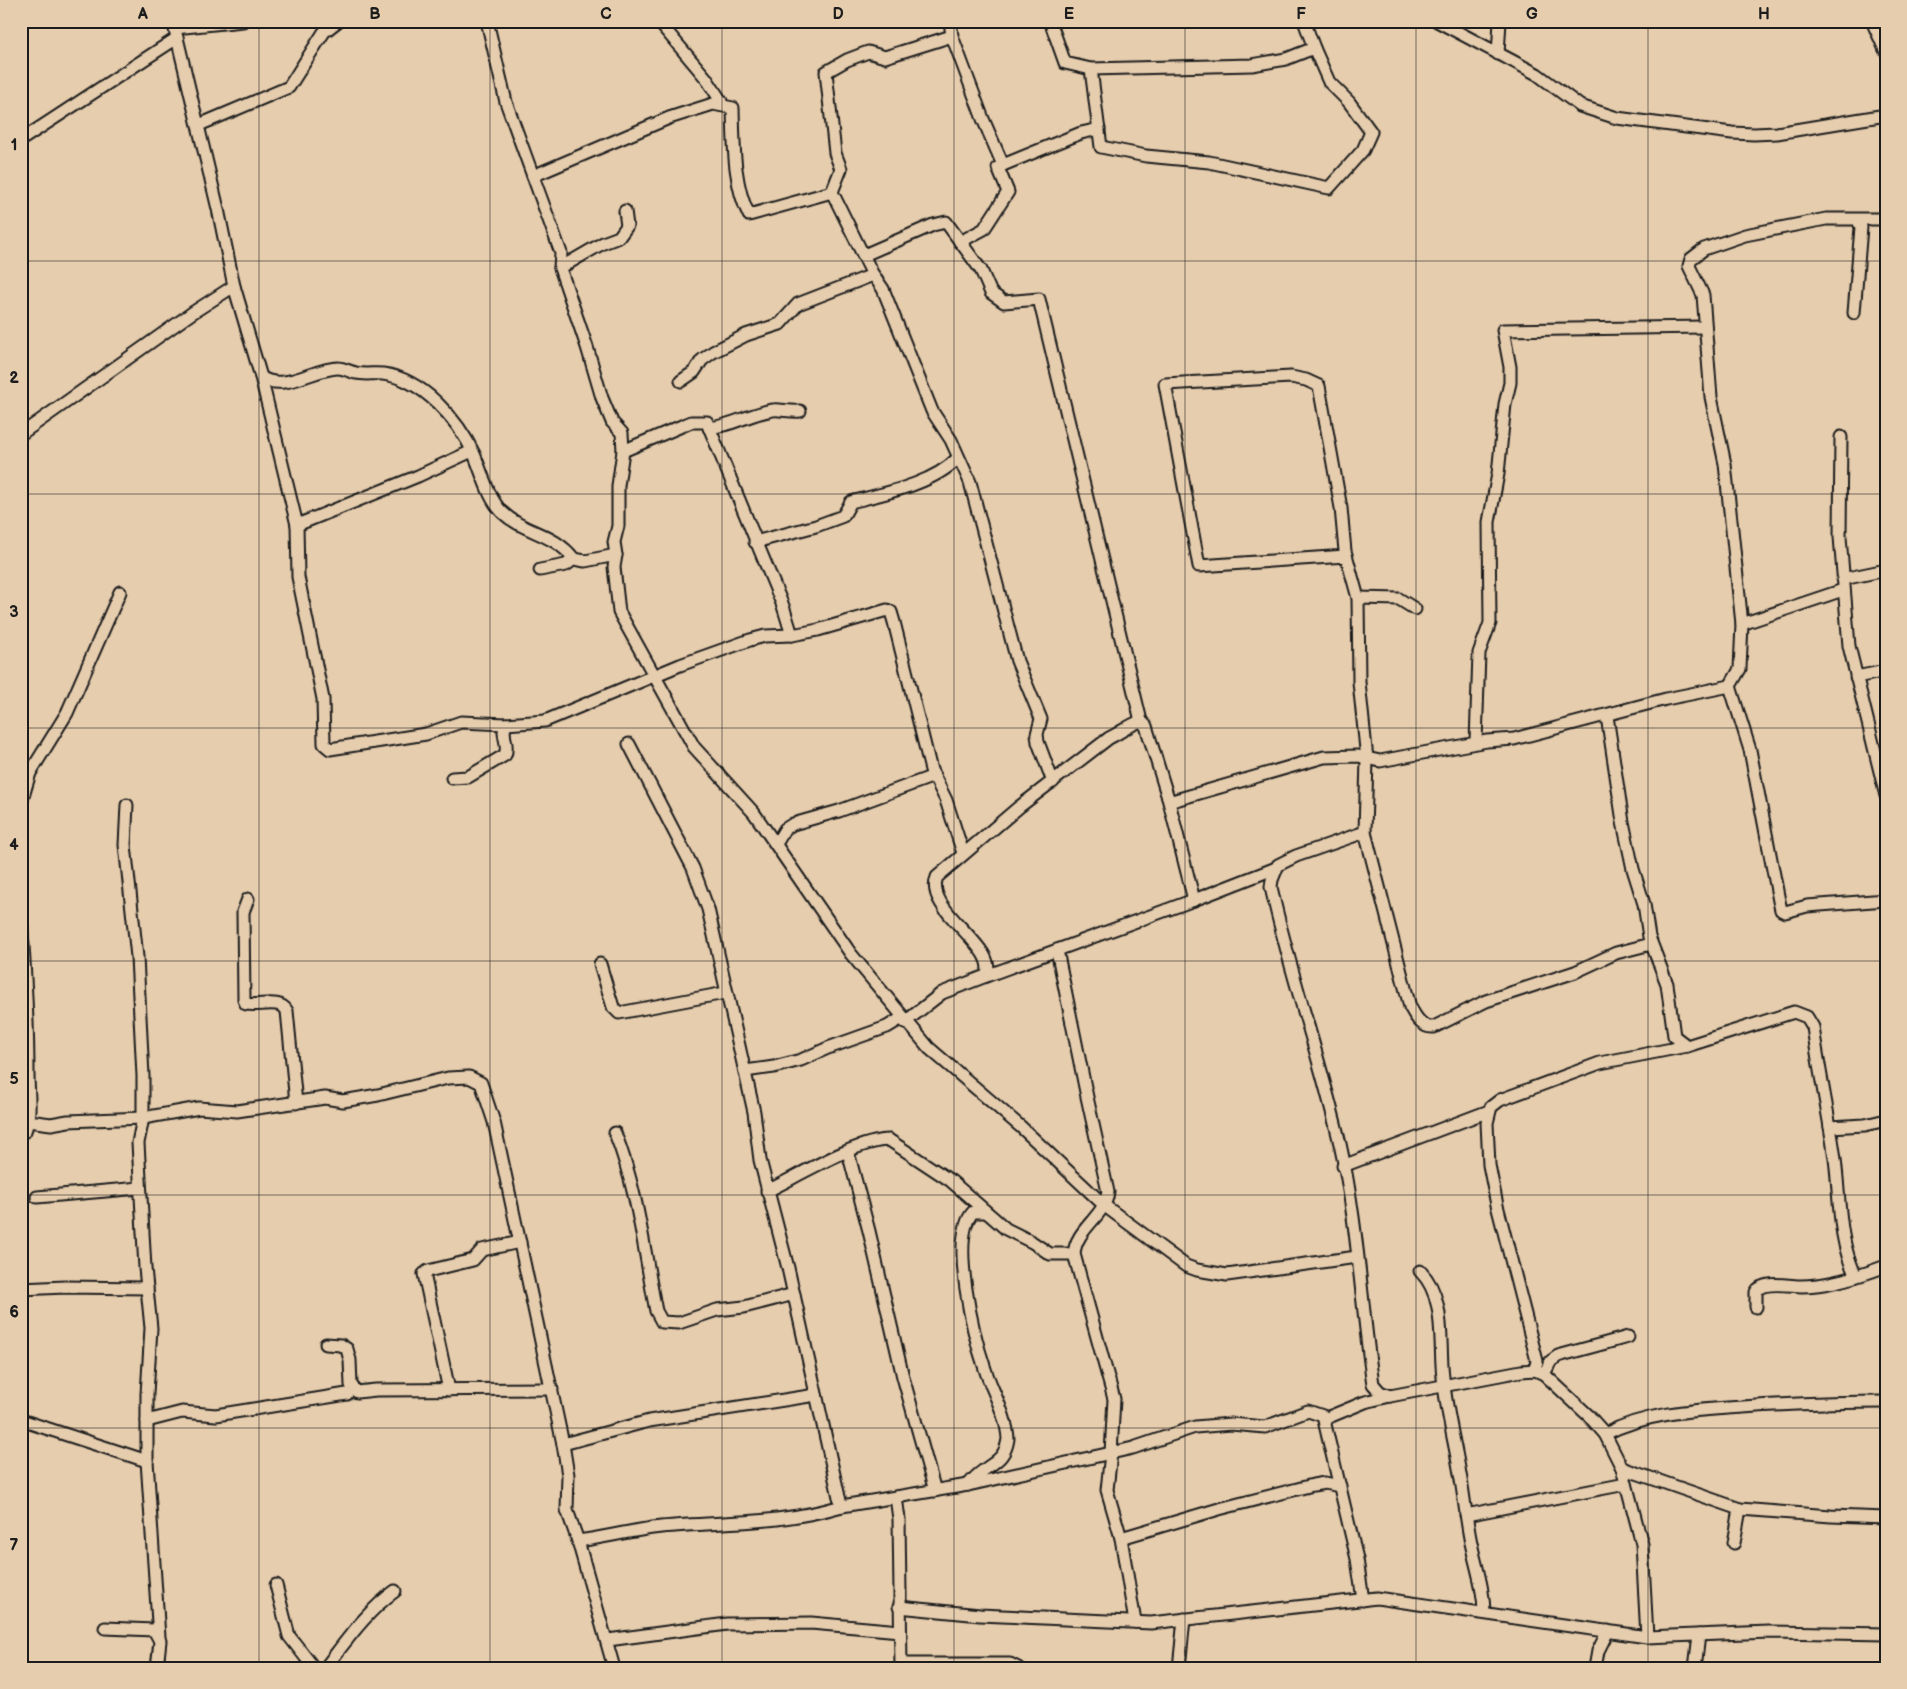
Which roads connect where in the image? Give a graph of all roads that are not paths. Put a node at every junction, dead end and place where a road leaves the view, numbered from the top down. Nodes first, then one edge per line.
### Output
1 (242, 21) edge
2 (338, 21) edge
3 (487, 21) edge
4 (661, 21) edge
5 (950, 21) edge
6 (1050, 21) edge
7 (1304, 21) edge
8 (1437, 21) edge
9 (1500, 21) edge
10 (1872, 21) edge
11 (175, 29) edge
12 (952, 36) junction
13 (1314, 48) junction
14 (1886, 52) edge
15 (1498, 54) junction
16 (1091, 68) junction
17 (720, 105) junction
18 (1886, 115) edge
19 (199, 125) junction
20 (1099, 129) junction
21 (21, 140) edge
22 (1003, 165) junction
23 (533, 176) junction
24 (832, 192) junction
25 (625, 211) dead end
26 (1886, 219) edge
27 (1862, 223) junction
28 (960, 242) junction
29 (864, 255) junction
30 (560, 268) junction
31 (873, 275) junction
32 (234, 286) junction
33 (1854, 313) dead end
34 (1706, 327) junction
35 (261, 377) junction
36 (681, 381) dead end
37 (800, 411) dead end
38 (709, 428) junction
39 (21, 434) edge
40 (1840, 437) dead end
41 (623, 450) junction
42 (472, 451) junction
43 (958, 458) junction
44 (297, 525) junction
45 (755, 542) junction
46 (616, 555) junction
47 (1346, 556) junction
48 (574, 559) junction
49 (540, 570) dead end
50 (1886, 570) edge
51 (1843, 584) junction
52 (120, 592) dead end
53 (1358, 598) junction
54 (1415, 609) dead end
55 (1742, 624) junction
56 (792, 635) junction
57 (1886, 671) edge
58 (656, 677) junction
59 (1856, 677) junction
60 (1730, 686) junction
61 (1607, 716) junction
62 (1141, 721) junction
63 (506, 724) junction
64 (1476, 742) junction
65 (629, 744) dead end
66 (1368, 759) junction
67 (934, 776) junction
68 (452, 778) dead end
69 (1053, 782) junction
70 (1886, 796) edge
71 (1168, 798) junction
72 (21, 803) edge
73 (127, 805) dead end
74 (1365, 832) junction
75 (776, 844) junction
76 (963, 854) junction
77 (1276, 868) junction
78 (248, 899) dead end
79 (1194, 900) junction
80 (1886, 900) edge
81 (21, 917) edge
82 (1651, 944) junction
83 (1057, 950) junction
84 (600, 964) dead end
85 (986, 976) junction
86 (725, 993) junction
87 (904, 1020) junction
88 (1674, 1036) junction
89 (1688, 1046) junction
90 (1655, 1052) junction
91 (745, 1071) junction
92 (296, 1103) junction
93 (1489, 1111) junction
94 (143, 1118) junction
95 (25, 1120) edge
96 (1886, 1120) edge
97 (1830, 1127) junction
98 (21, 1131) edge
99 (615, 1133) dead end
100 (848, 1152) junction
101 (1343, 1166) junction
102 (140, 1188) junction
103 (768, 1191) junction
104 (1094, 1195) junction
105 (37, 1197) dead end
106 (1105, 1206) junction
107 (985, 1212) junction
108 (1095, 1218) junction
109 (520, 1242) junction
110 (1074, 1254) junction
111 (1357, 1257) junction
112 (1886, 1266) edge
113 (1420, 1271) dead end
114 (1856, 1276) junction
115 (147, 1288) junction
116 (21, 1289) edge
117 (794, 1294) junction
118 (1756, 1307) dead end
119 (1628, 1337) dead end
120 (326, 1344) dead end
121 (1539, 1372) junction
122 (1373, 1384) junction
123 (1443, 1388) junction
124 (552, 1389) junction
125 (449, 1390) junction
126 (348, 1394) dead end
127 (816, 1395) junction
128 (1390, 1396) junction
129 (1365, 1402) junction
130 (1886, 1402) edge
131 (1324, 1419) junction
132 (21, 1420) edge
133 (147, 1421) junction
134 (1605, 1434) junction
135 (563, 1444) junction
136 (1111, 1452) junction
137 (147, 1461) junction
138 (1622, 1468) junction
139 (1626, 1484) junction
140 (968, 1486) junction
141 (1340, 1486) junction
142 (935, 1491) junction
143 (896, 1497) junction
144 (842, 1506) junction
145 (1740, 1509) junction
146 (1466, 1514) junction
147 (1886, 1518) edge
148 (1121, 1538) junction
149 (578, 1541) junction
150 (1734, 1543) dead end
151 (276, 1585) dead end
152 (395, 1591) dead end
153 (1363, 1600) junction
154 (899, 1607) junction
155 (1484, 1613) junction
156 (1184, 1619) junction
157 (1135, 1622) junction
158 (105, 1628) dead end
159 (900, 1631) junction
160 (1608, 1631) junction
161 (1699, 1634) junction
162 (1886, 1634) edge
163 (159, 1637) junction
164 (1647, 1637) junction
165 (608, 1640) junction
166 (901, 1666) edge
167 (157, 1668) edge
168 (314, 1668) edge
169 (325, 1668) edge
170 (614, 1668) edge
171 (1018, 1668) edge
172 (1179, 1668) edge
173 (1595, 1668) edge
174 (1695, 1668) edge

1 - 11 street
2 - 19 street
3 - 23 street
4 - 17 street
5 - 12 street
6 - 16 street
7 - 13 street
8 - 15 street
9 - 15 street
10 - 14 street
11 - 19 street
11 - 21 street
12 - 22 street
12 - 24 street
13 - 16 street
13 - 20 street
15 - 18 street
16 - 20 street
17 - 23 street
17 - 24 street
19 - 32 street
20 - 22 street
22 - 28 street
23 - 30 street
24 - 29 street
25 - 30 street
26 - 27 street
27 - 33 street
27 - 34 street
28 - 29 street
28 - 62 street
29 - 31 street
30 - 41 street
31 - 36 street
31 - 43 street
32 - 35 street
32 - 39 street
34 - 55 street
34 - 64 street
35 - 42 street
35 - 44 street
37 - 38 street
38 - 41 street
38 - 45 street
40 - 51 street
41 - 46 street
42 - 44 street
42 - 48 street
43 - 45 street
43 - 69 street
44 - 63 street
45 - 56 street
46 - 48 street
46 - 58 street
47 - 47 street
47 - 53 street
48 - 49 street
50 - 51 street
51 - 55 street
51 - 59 street
52 - 72 street
53 - 54 street
53 - 66 street
55 - 60 street
56 - 58 street
56 - 67 street
57 - 59 street
58 - 63 street
58 - 75 street
59 - 70 street
60 - 61 street
60 - 80 street
61 - 64 street
61 - 82 street
62 - 69 street
62 - 71 street
63 - 68 street
64 - 66 street
65 - 86 street
66 - 71 street
66 - 74 street
67 - 75 street
67 - 76 street
69 - 76 street
71 - 79 street
73 - 94 street
74 - 77 street
74 - 82 street
75 - 87 street
76 - 85 street
77 - 79 street
77 - 101 street
78 - 92 street
79 - 83 street
81 - 95 street
82 - 88 street
83 - 85 street
83 - 106 street
84 - 86 street
85 - 87 street
86 - 91 street
87 - 91 street
87 - 104 street
88 - 89 street
88 - 90 street
89 - 90 street
89 - 97 street
90 - 93 street
91 - 103 street
92 - 94 street
92 - 109 street
93 - 101 street
93 - 121 street
94 - 95 street
94 - 102 street
95 - 98 street
96 - 97 street
97 - 114 street
99 - 117 street
100 - 103 street
100 - 107 street
100 - 142 street
101 - 111 street
102 - 105 street
102 - 115 street
103 - 117 street
104 - 106 street
104 - 108 street
106 - 108 street
106 - 111 street
107 - 110 street
107 - 140 street
108 - 110 street
109 - 124 street
109 - 125 street
110 - 136 street
111 - 122 street
112 - 114 street
113 - 123 street
114 - 118 street
115 - 116 street
115 - 133 street
117 - 127 street
119 - 121 street
120 - 125 street
121 - 123 street
121 - 134 street
122 - 128 street
122 - 129 street
123 - 128 street
123 - 146 street
124 - 125 street
124 - 135 street
126 - 133 street
127 - 135 street
127 - 144 street
128 - 129 street
129 - 131 street
130 - 134 street
131 - 136 street
131 - 141 street
132 - 137 street
133 - 137 street
134 - 138 street
135 - 149 street
136 - 140 street
136 - 148 street
137 - 163 street
138 - 139 street
138 - 145 street
139 - 146 street
139 - 164 street
140 - 142 street
141 - 148 street
141 - 153 street
142 - 143 street
143 - 144 street
143 - 154 street
144 - 149 street
145 - 147 street
145 - 150 street
146 - 155 street
148 - 157 street
149 - 165 street
151 - 168 street
152 - 169 street
153 - 155 street
153 - 156 street
154 - 157 street
154 - 159 street
155 - 160 street
156 - 157 street
156 - 172 street
158 - 163 street
159 - 165 street
159 - 166 street
160 - 164 street
160 - 173 street
161 - 162 street
161 - 164 street
161 - 174 street
163 - 167 street
165 - 170 street
166 - 171 street

